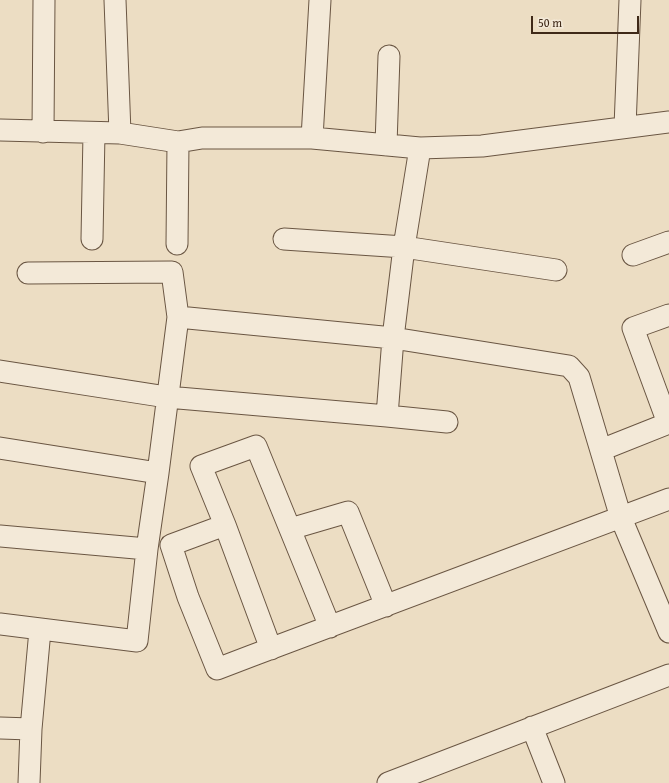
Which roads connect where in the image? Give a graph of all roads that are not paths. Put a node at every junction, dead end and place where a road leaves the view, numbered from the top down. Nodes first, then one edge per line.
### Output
1 (44, 0) edge
2 (115, 0) edge
3 (320, 0) edge
4 (630, 0) edge
5 (389, 56) dead end
6 (669, 122) edge
7 (625, 127) junction
8 (0, 130) edge
9 (43, 132) junction
10 (94, 133) junction
11 (120, 133) junction
12 (312, 138) junction
13 (178, 142) junction
14 (386, 145) junction
15 (420, 148) junction
16 (92, 238) dead end
17 (284, 239) dead end
18 (669, 242) edge
19 (177, 244) dead end
20 (404, 247) junction
21 (633, 255) dead end
22 (556, 270) dead end
23 (28, 273) dead end
24 (669, 315) edge
25 (178, 317) junction
26 (393, 338) junction
27 (0, 371) edge
28 (167, 397) junction
29 (387, 416) junction
30 (447, 422) dead end
31 (669, 423) edge
32 (0, 448) edge
33 (601, 450) junction
34 (158, 473) junction
35 (669, 499) edge
36 (621, 518) junction
37 (225, 525) junction
38 (290, 529) junction
39 (0, 536) edge
40 (147, 549) junction
41 (386, 606) junction
42 (0, 624) edge
43 (330, 627) junction
44 (40, 630) junction
45 (669, 632) edge
46 (271, 649) junction
47 (669, 675) edge
48 (532, 727) junction
49 (0, 728) edge
50 (31, 729) junction
51 (29, 783) edge
52 (388, 783) edge
53 (554, 783) edge

1 - 9 street
2 - 11 street
3 - 12 street
4 - 7 street
5 - 14 street
6 - 7 street
7 - 15 street
8 - 9 street
9 - 10 street
10 - 11 street
10 - 16 street
11 - 13 street
12 - 13 street
12 - 14 street
13 - 19 street
14 - 15 street
15 - 20 street
17 - 20 street
18 - 21 street
20 - 22 street
20 - 26 street
23 - 25 street
24 - 31 street
25 - 26 street
25 - 28 street
26 - 29 street
26 - 33 street
27 - 28 street
28 - 29 street
28 - 34 street
29 - 30 street
31 - 33 street
32 - 34 street
33 - 36 street
34 - 40 street
35 - 36 street
36 - 41 street
36 - 45 street
37 - 38 street
37 - 46 street
37 - 46 street
38 - 41 street
38 - 43 street
39 - 40 street
40 - 44 street
41 - 43 street
42 - 44 street
43 - 46 street
44 - 50 street
47 - 48 street
48 - 52 street
48 - 53 street
49 - 50 street
50 - 51 street

